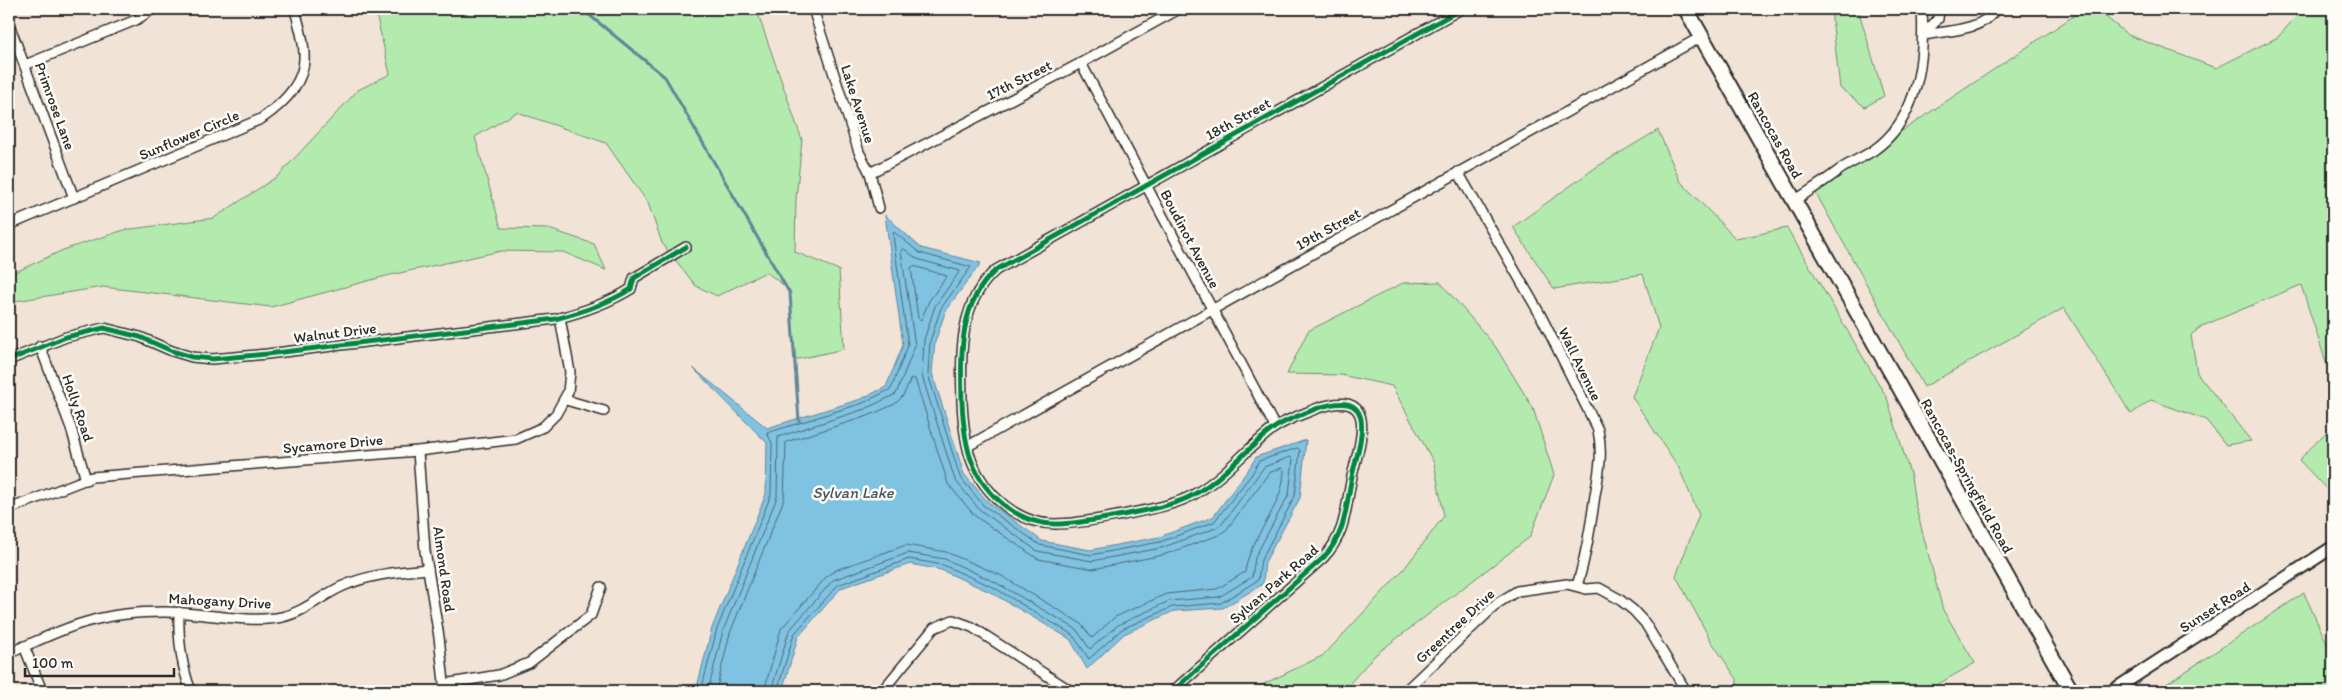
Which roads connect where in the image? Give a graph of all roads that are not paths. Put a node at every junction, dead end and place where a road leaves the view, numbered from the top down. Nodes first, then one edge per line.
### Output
1 (153, 9) edge
2 (295, 9) edge
3 (813, 9) edge
4 (1179, 9) edge
5 (1461, 9) edge
6 (1686, 9) edge
7 (1922, 9) edge
8 (1939, 9) edge
9 (1995, 9) edge
10 (9, 24) edge
11 (1923, 35) junction
12 (1701, 37) junction
13 (1081, 63) junction
14 (25, 65) junction
15 (1458, 172) junction
16 (870, 173) junction
17 (1146, 185) junction
18 (74, 198) junction
19 (1794, 201) junction
20 (879, 208) dead end
21 (9, 225) edge
22 (686, 247) dead end
23 (1027, 251) joint
24 (1836, 276) joint
25 (1212, 309) junction
26 (560, 318) junction
27 (40, 346) junction
28 (9, 360) edge
29 (566, 400) junction
30 (604, 412) dead end
31 (1275, 427) junction
32 (968, 446) junction
33 (418, 451) junction
34 (86, 480) junction
35 (9, 509) edge
36 (2333, 547) edge
37 (428, 569) junction
38 (1577, 586) junction
39 (601, 587) dead end
40 (179, 612) junction
41 (24, 646) junction
42 (9, 653) edge
43 (444, 688) edge
44 (42, 691) edge
45 (191, 691) edge
46 (882, 691) edge
47 (1071, 691) edge
48 (1173, 691) edge
49 (1405, 691) edge
50 (1686, 691) edge
51 (2071, 691) edge
52 (2112, 691) edge

1 - 14 street
2 - 18 street, Sunflower Circle
3 - 16 street, Lake Avenue
4 - 13 street, 17th Street
5 - 17 street, 18th Street
6 - 12 main road, Rancocas Road
7 - 11 street
8 - 11 street
9 - 11 street
10 - 14 street, Primrose Lane
11 - 19 street
12 - 15 street, 19th Street
12 - 19 main road, Rancocas Road
13 - 16 street, 17th Street
13 - 17 street, Boudinot Avenue
14 - 18 street, Primrose Lane
15 - 25 street, 19th Street
15 - 38 street, Wall Avenue
16 - 20 street, Lake Avenue
17 - 23 street, 18th Street
17 - 25 street, Boudinot Avenue
18 - 21 street, Sunflower Circle
19 - 24 main road, Rancocas Road
22 - 26 street, Walnut Drive
23 - 32 street, Sylvan Park Road
24 - 51 main road, Rancocas-Springfield Road
25 - 31 street, Boudinot Avenue
25 - 32 street, 19th Street
26 - 27 street, Walnut Drive
26 - 29 street, Sycamore Drive
27 - 28 street, Walnut Drive
27 - 34 street, Holly Road
29 - 30 street
29 - 33 street, Sycamore Drive
31 - 32 street, Sylvan Park Road
31 - 48 street, Sylvan Park Road
33 - 34 street, Sycamore Drive
33 - 37 street, Almond Road
34 - 35 street, Sycamore Drive
36 - 52 street, Sunset Road
37 - 40 street, Mahogany Drive
37 - 43 street, Almond Road
38 - 49 street, Greentree Drive
38 - 50 street, Greentree Drive
39 - 43 street
40 - 41 street, Mahogany Drive
40 - 45 street
41 - 42 street, Mahogany Drive
41 - 44 street
46 - 47 street

